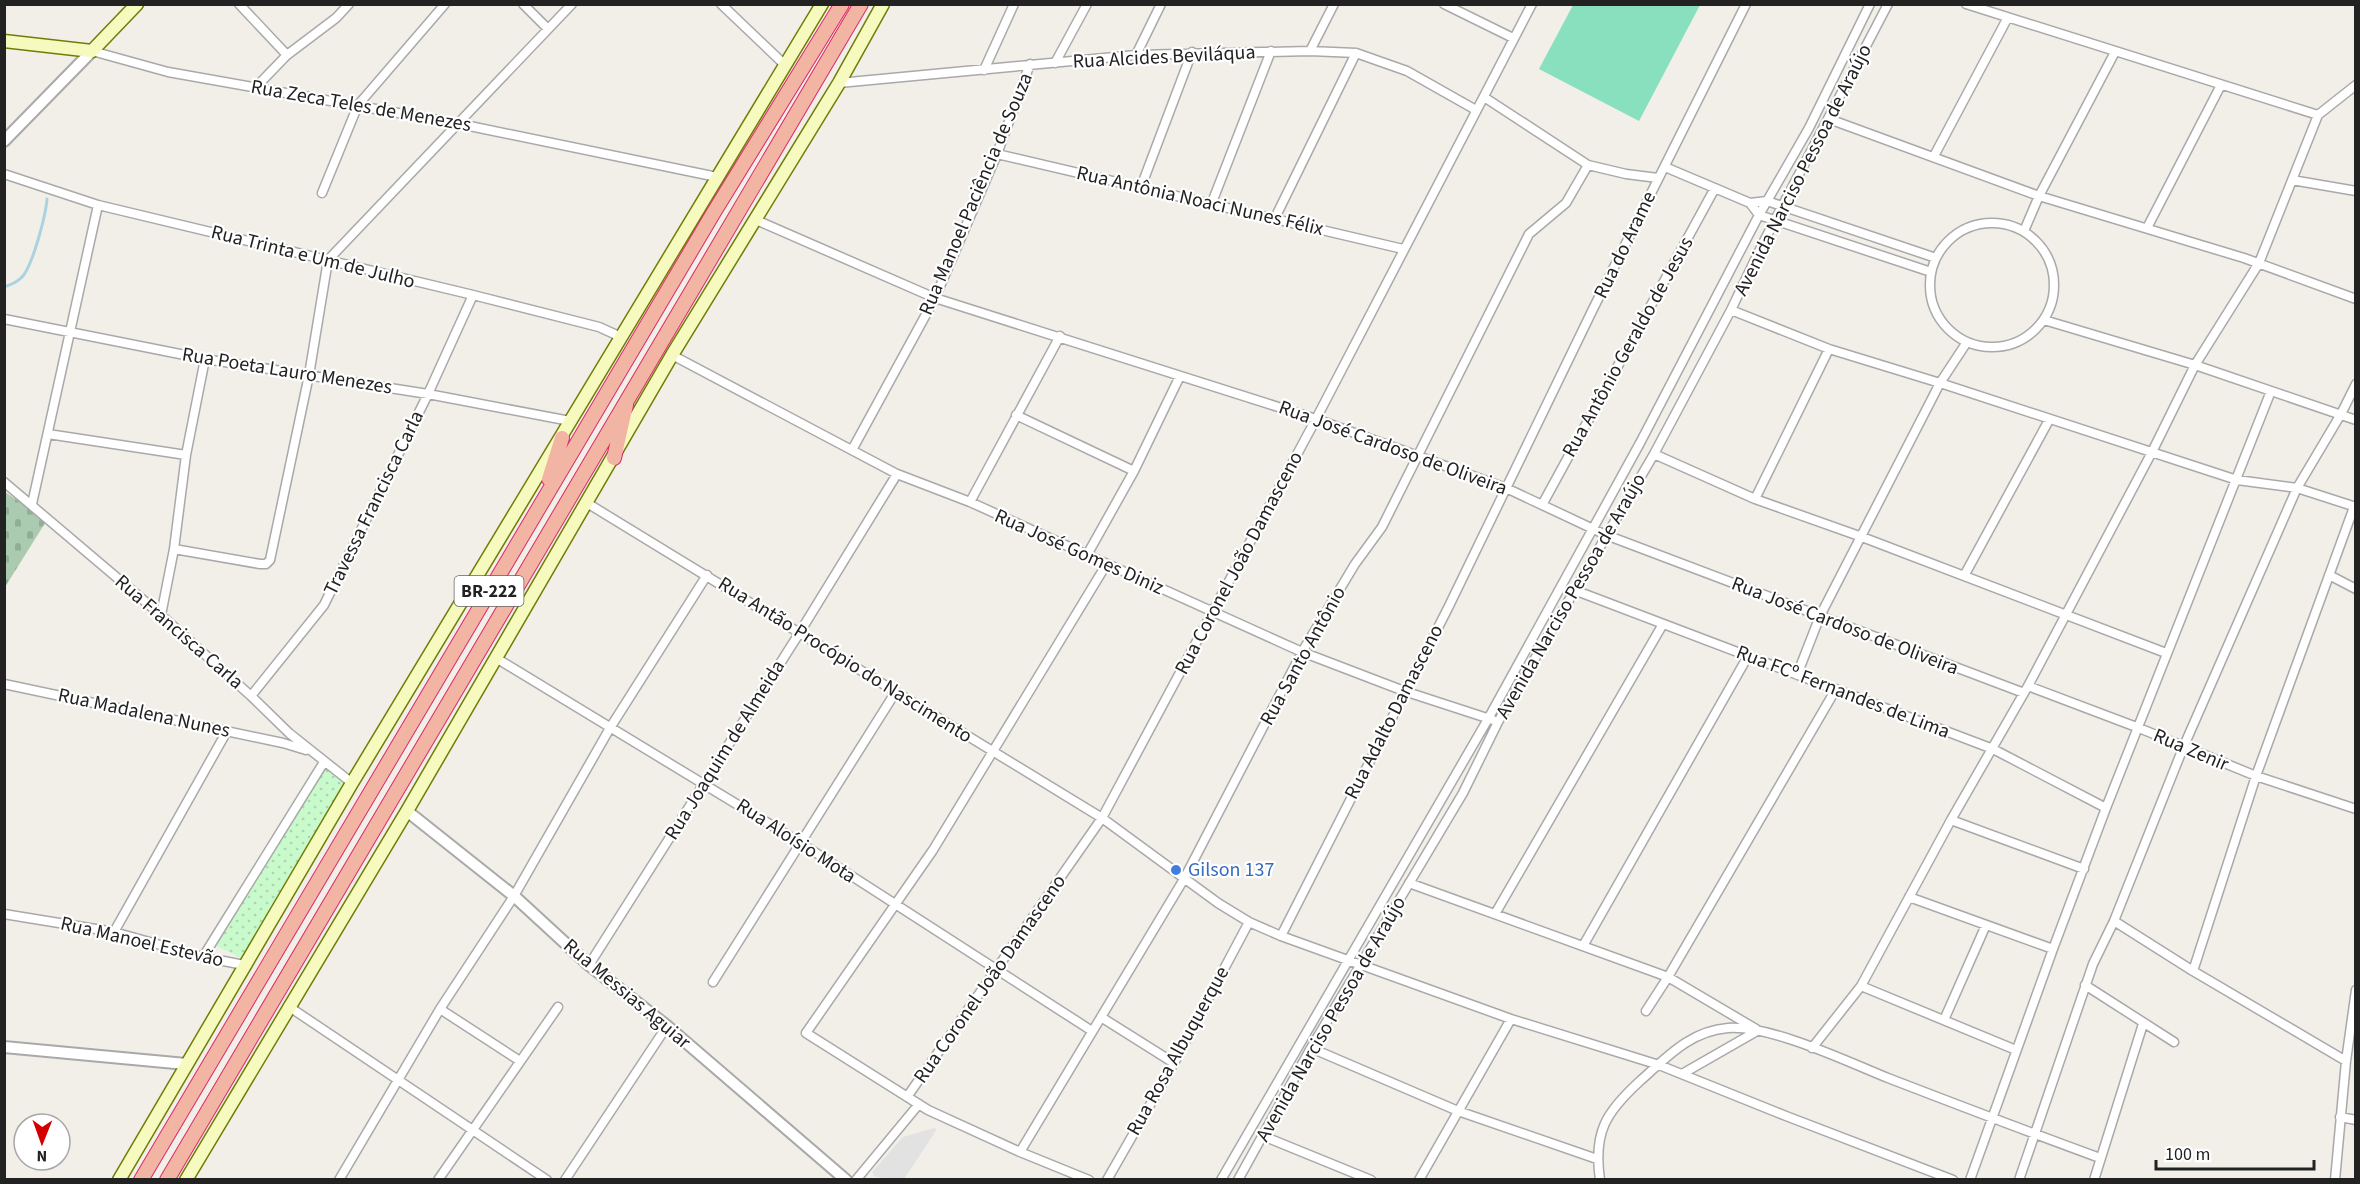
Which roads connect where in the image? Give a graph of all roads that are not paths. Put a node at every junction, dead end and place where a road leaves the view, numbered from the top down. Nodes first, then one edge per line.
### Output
1 (137, 4) edge
2 (239, 4) edge
3 (349, 4) edge
4 (523, 4) edge
5 (572, 4) edge
6 (721, 4) edge
7 (822, 4) edge
8 (842, 4) edge
9 (861, 4) edge
10 (883, 4) edge
11 (1014, 4) edge
12 (1087, 4) edge
13 (1161, 4) edge
14 (1334, 4) edge
15 (1444, 4) edge
16 (1532, 4) edge
17 (1746, 4) edge
18 (1870, 4) edge
19 (1888, 4) edge
20 (1966, 4) edge
21 (443, 5) edge
22 (2007, 19) junction
23 (548, 29) junction
24 (1513, 38) junction
25 (4, 40) edge
26 (92, 51) junction
27 (1271, 51) junction
28 (1310, 51) junction
29 (1192, 52) junction
30 (2115, 52) junction
31 (1356, 53) junction
32 (287, 55) junction
33 (1136, 55) junction
34 (1055, 63) junction
35 (1030, 64) junction
36 (786, 66) junction
37 (984, 70) junction
38 (839, 83) junction
39 (2221, 85) junction
40 (2355, 85) edge
41 (257, 86) junction
42 (1484, 96) junction
43 (358, 105) junction
44 (1476, 110) junction
45 (2318, 115) junction
46 (1829, 119) junction
47 (460, 124) junction
48 (4, 141) edge
49 (997, 154) junction
50 (1934, 156) junction
51 (1588, 165) junction
52 (1665, 167) junction
53 (4, 174) edge
54 (717, 177) junction
55 (1658, 178) junction
56 (2292, 180) junction
57 (1141, 187) junction
58 (1715, 188) junction
59 (2355, 191) edge
60 (322, 193) dead end
61 (2038, 196) junction
62 (1767, 201) junction
63 (1750, 203) junction
64 (98, 205) junction
65 (1211, 205) junction
66 (1783, 208) junction
67 (1759, 215) junction
68 (1275, 218) junction
69 (756, 220) junction
70 (1776, 221) junction
71 (2146, 228) junction
72 (2024, 231) junction
73 (1403, 249) junction
74 (1936, 258) junction
75 (328, 260) junction
76 (2259, 263) junction
77 (1931, 272) junction
78 (473, 295) junction
79 (935, 298) junction
80 (2355, 299) edge
81 (1731, 310) junction
82 (4, 319) edge
83 (2044, 320) junction
84 (70, 333) junction
85 (1060, 336) junction
86 (621, 338) junction
87 (1967, 342) junction
88 (1829, 350) junction
89 (672, 356) junction
90 (205, 359) junction
91 (2195, 365) junction
92 (309, 375) junction
93 (1180, 376) junction
94 (1940, 383) junction
95 (2355, 384) edge
96 (2271, 390) junction
97 (629, 393) junction
98 (429, 394) junction
99 (2341, 414) junction
100 (1016, 415) junction
101 (1316, 419) junction
102 (2049, 420) junction
103 (2355, 420) edge
104 (570, 422) junction
105 (48, 434) junction
106 (562, 438) junction
107 (852, 450) junction
108 (2152, 452) junction
109 (1654, 454) junction
110 (186, 455) junction
111 (1417, 456) junction
112 (614, 458) junction
113 (1134, 471) junction
114 (897, 474) junction
115 (2237, 480) junction
116 (4, 482) edge
117 (1506, 488) junction
118 (2297, 488) junction
119 (544, 498) junction
120 (1755, 499) junction
121 (970, 502) junction
122 (587, 503) junction
123 (32, 504) junction
124 (1542, 505) junction
125 (2355, 507) edge
126 (1593, 530) junction
127 (1606, 535) junction
128 (1862, 537) junction
129 (174, 549) junction
130 (1087, 555) junction
131 (1106, 565) junction
132 (707, 575) junction
133 (2329, 575) junction
134 (1964, 576) junction
135 (2355, 589) edge
136 (1574, 590) junction
137 (1212, 612) junction
138 (2066, 614) junction
139 (161, 615) junction
140 (1821, 616) junction
141 (1663, 624) junction
142 (800, 632) junction
143 (1302, 652) junction
144 (2166, 653) junction
145 (1748, 656) junction
146 (496, 658) junction
147 (1797, 675) junction
148 (4, 684) edge
149 (1836, 689) junction
150 (2026, 690) junction
151 (1404, 691) junction
152 (895, 693) junction
153 (251, 696) junction
154 (1488, 719) junction
155 (1498, 722) junction
156 (610, 728) junction
157 (2139, 728) junction
158 (227, 731) junction
159 (289, 733) junction
160 (284, 743) junction
161 (2183, 748) junction
162 (1993, 749) junction
163 (993, 751) junction
164 (312, 752) junction
165 (324, 762) junction
166 (2256, 776) junction
167 (704, 782) junction
168 (352, 783) junction
169 (2106, 808) junction
170 (2355, 809) edge
171 (407, 811) junction
172 (1102, 818) junction
173 (1952, 820) junction
174 (799, 842) junction
175 (2084, 869) junction
176 (1184, 879) junction
177 (1409, 883) junction
178 (514, 896) junction
179 (1909, 897) junction
180 (894, 904) junction
181 (4, 914) edge
182 (1495, 914) junction
183 (2114, 921) junction
184 (1248, 922) junction
185 (1986, 925) junction
186 (114, 932) junction
187 (1281, 936) junction
188 (1583, 946) junction
189 (2053, 949) junction
190 (203, 957) junction
191 (1350, 959) junction
192 (1360, 964) junction
193 (244, 965) junction
194 (589, 965) junction
195 (998, 968) junction
196 (2193, 971) junction
197 (1668, 977) junction
198 (713, 982) dead end
199 (2085, 984) junction
200 (1860, 986) junction
201 (2355, 990) edge
202 (2355, 1002) edge
203 (288, 1006) junction
204 (558, 1007) dead end
205 (440, 1009) junction
206 (1646, 1011) dead end
207 (1101, 1017) junction
208 (1511, 1019) junction
209 (1944, 1020) junction
210 (2143, 1024) junction
211 (667, 1026) junction
212 (1758, 1030) junction
213 (1092, 1031) junction
214 (2174, 1042) dead end
215 (4, 1047) edge
216 (1311, 1048) junction
217 (1812, 1048) junction
218 (2016, 1050) junction
219 (520, 1061) junction
220 (2346, 1061) junction
221 (1174, 1063) junction
222 (186, 1064) junction
223 (1659, 1065) junction
224 (1682, 1074) junction
225 (397, 1080) junction
226 (907, 1097) junction
227 (919, 1104) junction
228 (1458, 1111) junction
229 (2340, 1117) junction
230 (1992, 1118) junction
231 (2355, 1120) edge
232 (473, 1129) junction
233 (2033, 1133) junction
234 (1263, 1136) junction
235 (1020, 1152) junction
236 (2100, 1158) junction
237 (1597, 1159) junction
238 (119, 1179) edge
239 (141, 1179) edge
240 (167, 1179) edge
241 (186, 1179) edge
242 (339, 1179) edge
243 (438, 1179) edge
244 (547, 1179) edge
245 (565, 1179) edge
246 (846, 1179) edge
247 (856, 1179) edge
248 (1089, 1179) edge
249 (1107, 1179) edge
250 (1221, 1179) edge
251 (1238, 1179) edge
252 (1371, 1179) edge
253 (1419, 1179) edge
254 (1600, 1179) edge
255 (1953, 1179) edge
256 (1970, 1179) edge
257 (2019, 1179) edge
258 (2094, 1179) edge
259 (2335, 1179) edge

1 - 26 main road
2 - 32 street
3 - 32 street
4 - 23 street
5 - 23 street
6 - 36 street
7 - 36 main road, BR-222
8 - 119 highway, BR-222
9 - 97 highway, BR-222
10 - 38 main road
11 - 37 street
12 - 34 street
13 - 33 street
14 - 28 street
15 - 24 street
16 - 24 street, Rua Coronel João Damasceno
17 - 52 street, Rua do Arame
18 - 62 street, Avenida Narciso Pessoa de Araújo
19 - 46 street, Avenida Narciso Pessoa de Araújo
20 - 22 street
21 - 43 street
22 - 30 street
22 - 50 street
23 - 47 street
24 - 42 street, Rua Coronel João Damasceno
25 - 26 main road, Rua Zeca Teles de Menezes
26 - 41 street, Rua Zeca Teles de Menezes
26 - 48 street
27 - 28 street, Rua Alcides Beviláqua
27 - 29 street, Rua Alcides Beviláqua
27 - 65 street
28 - 31 street, Rua Alcides Beviláqua
29 - 33 street, Rua Alcides Beviláqua
29 - 57 street
30 - 39 street
30 - 61 street
31 - 44 street, Rua Alcides Beviláqua
31 - 68 street
32 - 41 street
33 - 34 street, Rua Alcides Beviláqua
34 - 35 street, Rua Alcides Beviláqua
35 - 37 street, Rua Alcides Beviláqua
35 - 49 street, Rua Manoel Paciência de Souza
36 - 54 main road, BR-222
37 - 38 street, Rua Alcides Beviláqua
38 - 69 main road
39 - 45 street
39 - 71 street
40 - 45 street
41 - 43 street, Rua Zeca Teles de Menezes
42 - 44 street, Rua Coronel João Damasceno
42 - 51 street
43 - 47 street, Rua Zeca Teles de Menezes
43 - 60 street
44 - 73 street, Rua Coronel João Damasceno
45 - 56 street
46 - 50 street
46 - 66 street, Avenida Narciso Pessoa de Araújo
47 - 54 street, Rua Zeca Teles de Menezes
47 - 75 street
49 - 57 street, Rua Antônia Noaci Nunes Félix
49 - 79 street, Rua Manoel Paciência de Souza
50 - 61 street
51 - 55 street
51 - 111 street, Rua Santo Antônio
52 - 55 street, Rua do Arame
52 - 58 street
53 - 64 street, Rua Trinta e Um de Julho
54 - 86 main road, BR-222
55 - 117 street, Rua do Arame
56 - 59 street
56 - 76 street
57 - 65 street, Rua Antônia Noaci Nunes Félix
58 - 63 street
58 - 124 street, Rua Antônio Geraldo de Jesus
61 - 71 street
61 - 72 street
62 - 63 street
62 - 66 street
62 - 67 street, Avenida Narciso Pessoa de Araújo
63 - 67 street
64 - 75 street, Rua Trinta e Um de Julho
64 - 84 street
65 - 68 street, Rua Antônia Noaci Nunes Félix
66 - 70 street, Avenida Narciso Pessoa de Araújo
66 - 74 street
67 - 70 street
67 - 126 street, Avenida Narciso Pessoa de Araújo
68 - 73 street, Rua Antônia Noaci Nunes Félix
69 - 79 street, Rua José Cardoso de Oliveira
69 - 89 main road
70 - 77 street
70 - 81 street, Avenida Narciso Pessoa de Araújo
71 - 76 street
72 - 74 street
72 - 83 street
73 - 101 street, Rua Coronel João Damasceno
74 - 77 street
75 - 78 street, Rua Trinta e Um de Julho
75 - 92 street
76 - 80 street
76 - 91 street
77 - 87 street
78 - 86 street, Rua Trinta e Um de Julho
78 - 98 street, Travessa Francisca Carla
79 - 85 street, Rua José Cardoso de Oliveira
79 - 107 street, Rua Manoel Paciência de Souza
81 - 88 street
81 - 109 street, Avenida Narciso Pessoa de Araújo
82 - 84 street, Rua Poeta Lauro Menezes
83 - 87 street
83 - 91 street
84 - 90 street, Rua Poeta Lauro Menezes
84 - 105 street
85 - 93 street, Rua José Cardoso de Oliveira
85 - 100 street
86 - 104 main road, BR-222
87 - 94 street
88 - 94 street
88 - 120 street
89 - 107 street, Rua José Gomes Diniz
89 - 112 main road
90 - 92 street, Rua Poeta Lauro Menezes
90 - 110 street
91 - 96 street
91 - 108 street
92 - 98 street, Rua Poeta Lauro Menezes
92 - 129 street
93 - 101 street, Rua José Cardoso de Oliveira
93 - 113 street
94 - 102 street
94 - 128 street
95 - 99 street
96 - 99 street
96 - 115 street
97 - 112 highway
97 - 240 highway, BR-222
98 - 104 street, Rua Poeta Lauro Menezes
98 - 153 street, Travessa Francisca Carla
99 - 103 street
99 - 118 street
100 - 113 street
100 - 121 street
101 - 111 street, Rua José Cardoso de Oliveira
101 - 137 street, Rua Coronel João Damasceno
102 - 108 street
102 - 134 street
104 - 106 main road, BR-222
105 - 110 street
105 - 123 street
106 - 119 highway
106 - 168 main road, BR-222
107 - 114 street, Rua José Gomes Diniz
108 - 115 street
108 - 138 street
109 - 120 street
109 - 127 street, Avenida Narciso Pessoa de Araújo
110 - 129 street
111 - 117 street, Rua José Cardoso de Oliveira
111 - 143 street, Rua Santo Antônio
112 - 122 main road
113 - 130 street
114 - 121 street, Rua José Gomes Diniz
114 - 142 street, Rua Joaquim de Almeida
115 - 118 street
115 - 144 street
116 - 123 street, Rua Francisca Carla
117 - 124 street, Rua José Cardoso de Oliveira
117 - 151 street, Rua Adalto Damasceno
118 - 125 street
118 - 161 street
119 - 239 highway, BR-222
120 - 128 street
121 - 130 street, Rua José Gomes Diniz
122 - 132 street, Rua Antão Procópio do Nascimento
122 - 146 main road
123 - 139 street, Rua Francisca Carla
124 - 126 street, Rua José Cardoso de Oliveira
125 - 133 street
126 - 127 street, Rua José Cardoso de Oliveira
126 - 154 street, Avenida Narciso Pessoa de Araújo
127 - 136 street, Avenida Narciso Pessoa de Araújo
127 - 140 street, Rua José Cardoso de Oliveira
128 - 134 street
128 - 140 street
129 - 139 street
130 - 131 street, Rua José Gomes Diniz
131 - 137 street, Rua José Gomes Diniz
131 - 163 street
132 - 142 street, Rua Antão Procópio do Nascimento
132 - 156 street
133 - 135 street
133 - 166 street
134 - 138 street
136 - 141 street, Rua FCº Fernandes de Lima
136 - 155 street, Avenida Narciso Pessoa de Araújo
137 - 143 street, Rua José Gomes Diniz
137 - 172 street, Rua Coronel João Damasceno
138 - 144 street
138 - 150 street
139 - 153 street, Rua Francisca Carla
140 - 147 street
140 - 150 street, Rua José Cardoso de Oliveira
141 - 145 street, Rua FCº Fernandes de Lima
141 - 182 street
142 - 152 street, Rua Antão Procópio do Nascimento
142 - 167 street, Rua Joaquim de Almeida
143 - 151 street, Rua José Gomes Diniz
143 - 176 street, Rua Santo Antônio
144 - 157 street
145 - 147 street, Rua FCº Fernandes de Lima
145 - 188 street
146 - 156 street, Rua Aloísio Mota
146 - 171 main road
147 - 149 street, Rua FCº Fernandes de Lima
148 - 158 street, Rua Madalena Nunes
149 - 162 street, Rua FCº Fernandes de Lima
149 - 197 street
150 - 157 street, Rua Zenir
150 - 162 street
151 - 154 street, Rua José Gomes Diniz
151 - 187 street, Rua Adalto Damasceno
152 - 163 street, Rua Antão Procópio do Nascimento
152 - 174 street
153 - 159 street, Rua Francisca Carla
154 - 155 street, Rua José Gomes Diniz
154 - 191 street, Avenida Narciso Pessoa de Araújo
155 - 177 street, Avenida Narciso Pessoa de Araújo
156 - 167 street, Rua Aloísio Mota
156 - 178 street
157 - 161 street, Rua Zenir
157 - 169 street
158 - 160 street, Rua Madalena Nunes
158 - 186 street
159 - 160 street
159 - 164 street, Rua Francisca Carla
160 - 164 street, Rua Madalena Nunes
161 - 166 street, Rua Zenir
161 - 183 street
162 - 169 street, Rua FCº Fernandes de Lima
162 - 173 street
163 - 172 street, Rua Antão Procópio do Nascimento
163 - 180 street
164 - 165 street, Rua Francisca Carla
165 - 168 street, Rua Francisca Carla
165 - 190 street
166 - 170 street, Rua Zenir
166 - 196 street
167 - 174 street, Rua Aloísio Mota
167 - 194 street, Rua Joaquim de Almeida
168 - 193 main road, BR-222
169 - 175 street
171 - 178 street, Rua Messias Aguiar
171 - 203 main road
172 - 176 street, Rua Antão Procópio do Nascimento
172 - 195 street, Rua Coronel João Damasceno
173 - 175 street
173 - 179 street
174 - 180 street, Rua Aloísio Mota
174 - 198 street
175 - 189 street
176 - 184 street, Rua Antão Procópio do Nascimento
176 - 207 street, Rua Santo Antônio
177 - 182 street
177 - 192 street, Avenida Narciso Pessoa de Araújo
178 - 194 street, Rua Messias Aguiar
178 - 205 street
179 - 185 street
179 - 200 street
180 - 195 street, Rua Aloísio Mota
180 - 226 street
181 - 186 street, Rua Manoel Estevão
182 - 188 street
183 - 196 street
183 - 199 street
184 - 187 street, Rua Antão Procópio do Nascimento
184 - 221 street, Rua Rosa Albuquerque
185 - 189 street
185 - 209 street
186 - 190 street, Rua Manoel Estevão
187 - 191 street, Rua Antão Procópio do Nascimento
188 - 197 street
189 - 218 street
190 - 193 street, Rua Manoel Estevão
191 - 192 street, Rua Antão Procópio do Nascimento
191 - 250 street, Avenida Narciso Pessoa de Araújo
192 - 208 street, Rua Antão Procópio do Nascimento
192 - 216 street, Avenida Narciso Pessoa de Araújo
193 - 222 main road, BR-222
194 - 211 street, Rua Messias Aguiar
195 - 213 street, Rua Aloísio Mota
195 - 226 street, Rua Coronel João Damasceno
196 - 220 street
197 - 206 street
197 - 212 street
199 - 210 street
199 - 233 street
200 - 209 street
200 - 217 street
201 - 202 street
202 - 220 street
203 - 225 street
203 - 241 main road
204 - 219 street
205 - 219 street
205 - 225 street
207 - 213 street, Rua Santo Antônio
207 - 221 street
208 - 223 street, Rua Antão Procópio do Nascimento
208 - 228 street
209 - 218 street
210 - 214 street
210 - 236 street
211 - 245 street
211 - 246 street, Rua Messias Aguiar
212 - 217 street
212 - 223 street
212 - 224 street
213 - 235 street, Rua Santo Antônio
215 - 222 street
216 - 228 street
216 - 234 street, Avenida Narciso Pessoa de Araújo
217 - 230 street
218 - 230 street
219 - 232 street
220 - 229 street
221 - 249 street, Rua Rosa Albuquerque
222 - 238 main road, BR-222
223 - 224 street, Rua Antão Procópio do Nascimento
223 - 237 street
224 - 255 street, Rua Antão Procópio do Nascimento
225 - 232 street
225 - 242 street
226 - 227 street
227 - 235 street
227 - 247 street
228 - 237 street
228 - 253 street
229 - 231 street
229 - 259 street
230 - 233 street
230 - 256 street
232 - 243 street
232 - 244 street
233 - 236 street
233 - 257 street
234 - 251 street, Avenida Narciso Pessoa de Araújo
234 - 252 street
235 - 248 street
236 - 258 street
237 - 254 street

